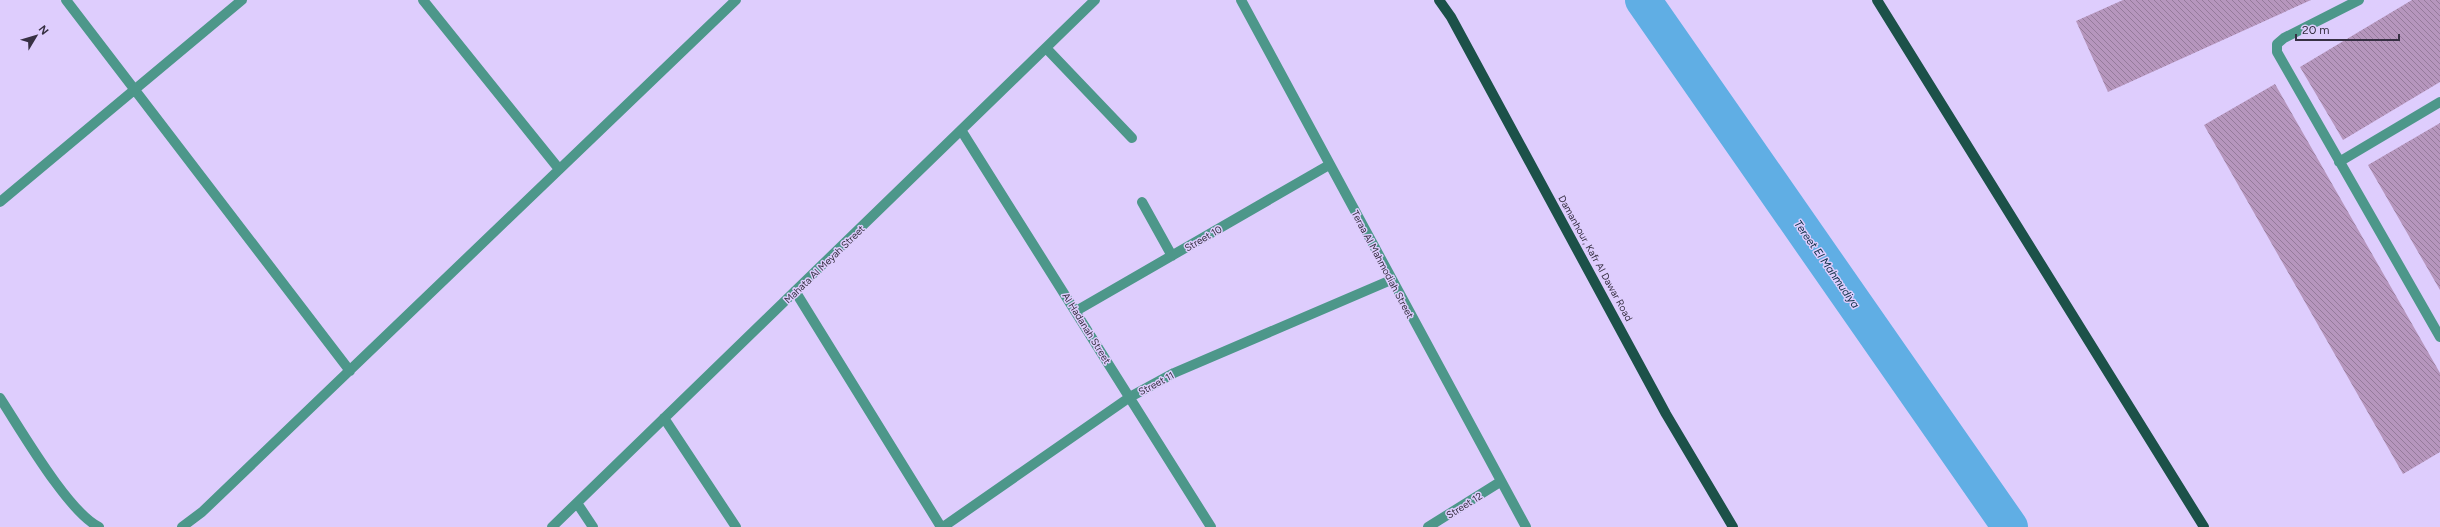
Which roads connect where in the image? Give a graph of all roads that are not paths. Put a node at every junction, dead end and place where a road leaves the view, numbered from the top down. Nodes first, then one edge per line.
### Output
1 (66, 0) edge
2 (242, 0) edge
3 (423, 0) edge
4 (736, 0) edge
5 (1095, 0) edge
6 (1240, 0) edge
7 (1439, 0) edge
8 (1878, 0) edge
9 (2359, 0) edge
10 (1046, 48) junction
11 (136, 91) junction
12 (2440, 102) edge
13 (961, 130) junction
14 (1132, 138) dead end
15 (2339, 162) junction
16 (1330, 165) junction
17 (559, 169) junction
18 (0, 202) edge
19 (1142, 202) dead end
20 (1172, 256) junction
21 (1391, 280) junction
22 (795, 291) junction
23 (1076, 311) junction
24 (2440, 337) edge
25 (350, 371) junction
26 (1130, 397) junction
27 (0, 398) edge
28 (664, 418) junction
29 (1500, 482) junction
30 (578, 503) junction
31 (99, 527) edge
32 (182, 527) edge
33 (552, 527) edge
34 (593, 527) edge
35 (736, 527) edge
36 (942, 527) edge
37 (1211, 527) edge
38 (1428, 527) edge
39 (1526, 527) edge
40 (1733, 527) edge
41 (2204, 527) edge

1 - 11 street
2 - 11 street
3 - 17 street
4 - 17 street
5 - 10 street, Mahata Al Meyah Street
6 - 16 street, Teraa Al Mahmodiah Street
7 - 40 main road, Damanhour, Kafr Al Dawar Road
8 - 41 main road
9 - 15 street
10 - 13 street, Mahata Al Meyah Street
10 - 14 street
11 - 18 street
11 - 25 street
12 - 15 street
13 - 22 street, Mahata Al Meyah Street
13 - 23 street, Al Hadanah Street
15 - 24 street
16 - 20 street, Street 10
16 - 21 street, Teraa Al Mahmodiah Street
17 - 25 street
19 - 20 street
20 - 23 street, Street 10
21 - 26 street, Street 11
21 - 29 street, Teraa Al Mahmodiah Street
22 - 28 street, Mahata Al Meyah Street
22 - 36 street
23 - 26 street, Al Hadanah Street
25 - 32 street
26 - 36 street, Street 11
26 - 37 street, Al Hadanah Street
27 - 31 street
28 - 30 street, Mahata Al Meyah Street
28 - 35 street
29 - 38 street, Street 12
29 - 39 street, Teraa Al Mahmodiah Street
30 - 33 street, Mahata Al Meyah Street
30 - 34 street

